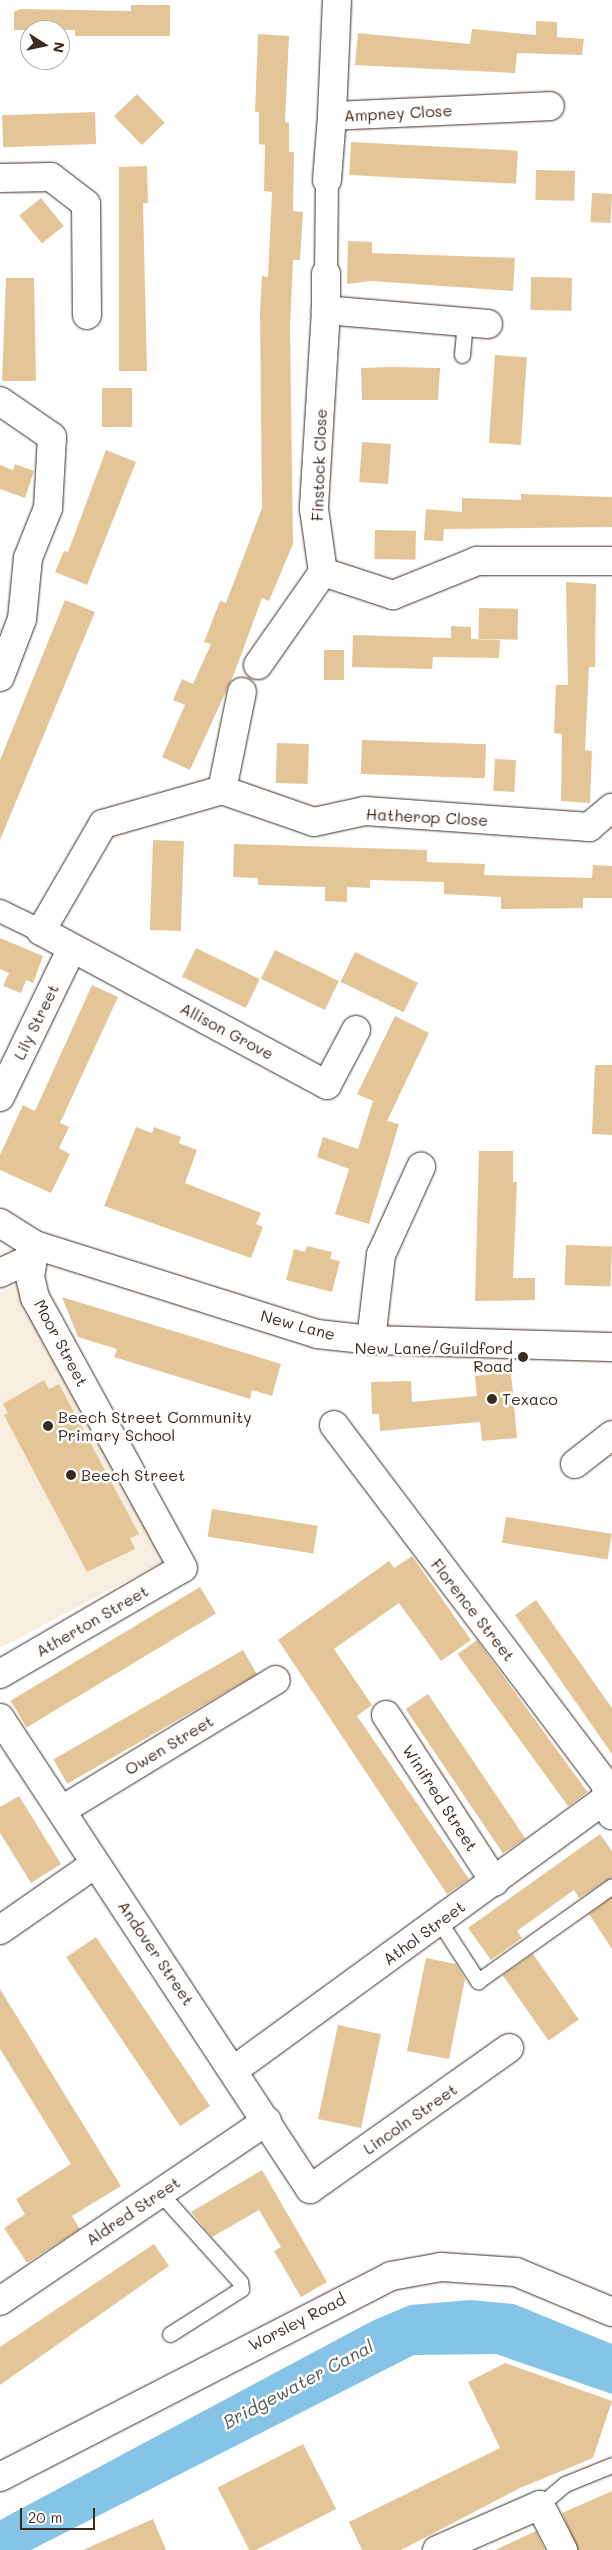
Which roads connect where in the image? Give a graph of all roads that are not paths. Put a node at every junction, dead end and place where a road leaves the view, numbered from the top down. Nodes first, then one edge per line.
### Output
1 (337, 0) edge
2 (550, 106) dead end
3 (332, 116) junction
4 (0, 178) edge
5 (327, 180) joint
6 (326, 274) joint
7 (326, 310) junction
8 (87, 315) dead end
9 (476, 323) joint
10 (462, 355) dead end
11 (0, 401) edge
12 (612, 561) edge
13 (323, 572) junction
14 (258, 665) joint
15 (0, 677) edge
16 (242, 692) joint
17 (222, 790) junction
18 (612, 808) edge
19 (0, 911) edge
20 (41, 931) junction
21 (72, 948) junction
22 (356, 1030) dead end
23 (0, 1097) edge
24 (421, 1167) dead end
25 (0, 1223) edge
26 (33, 1252) junction
27 (0, 1273) edge
28 (372, 1340) junction
29 (612, 1347) edge
30 (334, 1425) dead end
31 (612, 1434) edge
32 (575, 1464) dead end
33 (183, 1568) joint
34 (0, 1674) edge
35 (276, 1680) dead end
36 (386, 1715) dead end
37 (0, 1718) edge
38 (611, 1801) edge
39 (62, 1810) junction
40 (95, 1864) junction
41 (495, 1882) junction
42 (612, 1886) edge
43 (439, 1922) junction
44 (0, 1930) edge
45 (509, 2048) dead end
46 (234, 2070) junction
47 (267, 2120) junction
48 (310, 2190) joint
49 (160, 2193) junction
50 (0, 2301) edge
51 (612, 2312) edge
52 (170, 2334) dead end
53 (612, 2465) edge
54 (0, 2476) edge
55 (540, 2505) junction
56 (437, 2550) edge
57 (563, 2550) edge

1 - 3 street, Ampney Close
2 - 3 street, Ampney Close
3 - 5 street
4 - 8 street
5 - 6 street
6 - 7 street, Finstock Close
7 - 9 street
7 - 13 street, Finstock Close
9 - 10 lane
11 - 15 street
12 - 13 street
13 - 14 street
14 - 16 street
16 - 17 street
17 - 18 street, Hatherop Close
17 - 20 street
19 - 20 street
20 - 21 street
21 - 22 street, Allison Grove
21 - 23 street, Lily Street
24 - 28 street
25 - 26 street, New Lane
26 - 27 street
26 - 28 street, New Lane
26 - 33 street, Moor Street
28 - 29 street, New Lane
30 - 38 street, Florence Street
31 - 32 street
33 - 34 street, Atherton Street
35 - 39 street, Owen Street
36 - 41 street, Winifred Street
37 - 39 street, Andover Street
38 - 41 street, Athol Street
39 - 40 street, Andover Street
40 - 44 street
40 - 46 street, Andover Street
41 - 43 street, Athol Street
42 - 43 lane
43 - 46 street, Athol Street
45 - 48 street, Lincoln Street
46 - 47 street, Andover Street
47 - 48 street, Andover Street
47 - 49 street, Aldred Street
49 - 50 street, Aldred Street
49 - 52 lane
51 - 54 street, Worsley Road
53 - 55 lane
55 - 56 street
55 - 57 street

